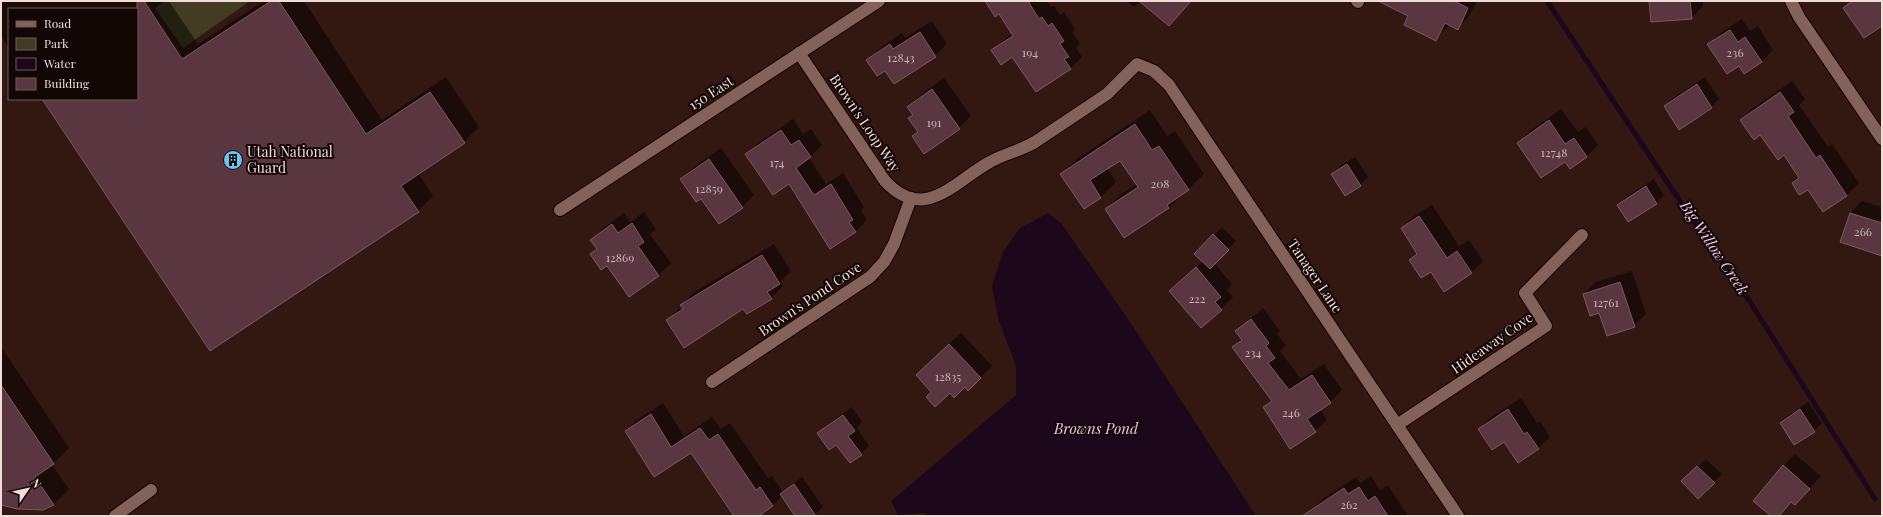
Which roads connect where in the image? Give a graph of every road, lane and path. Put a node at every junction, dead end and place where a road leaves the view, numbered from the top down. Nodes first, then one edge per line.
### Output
1 (879, 1) edge
2 (1791, 1) edge
3 (799, 53) junction
4 (1137, 64) joint
5 (1882, 139) edge
6 (911, 198) junction
7 (560, 210) dead end
8 (1582, 235) dead end
9 (712, 382) dead end
10 (1397, 425) junction
11 (151, 490) dead end
12 (115, 516) edge
13 (1458, 516) edge

1 - 3 street, 150 East
2 - 5 street
3 - 6 street, Brown's Loop Way
3 - 7 street, 150 East
4 - 6 street, Brown's Loop Way
4 - 10 street, Tanager Lane
6 - 9 street, Brown's Pond Cove
8 - 10 street, Hideaway Cove
10 - 13 street, Tanager Lane
11 - 12 street

